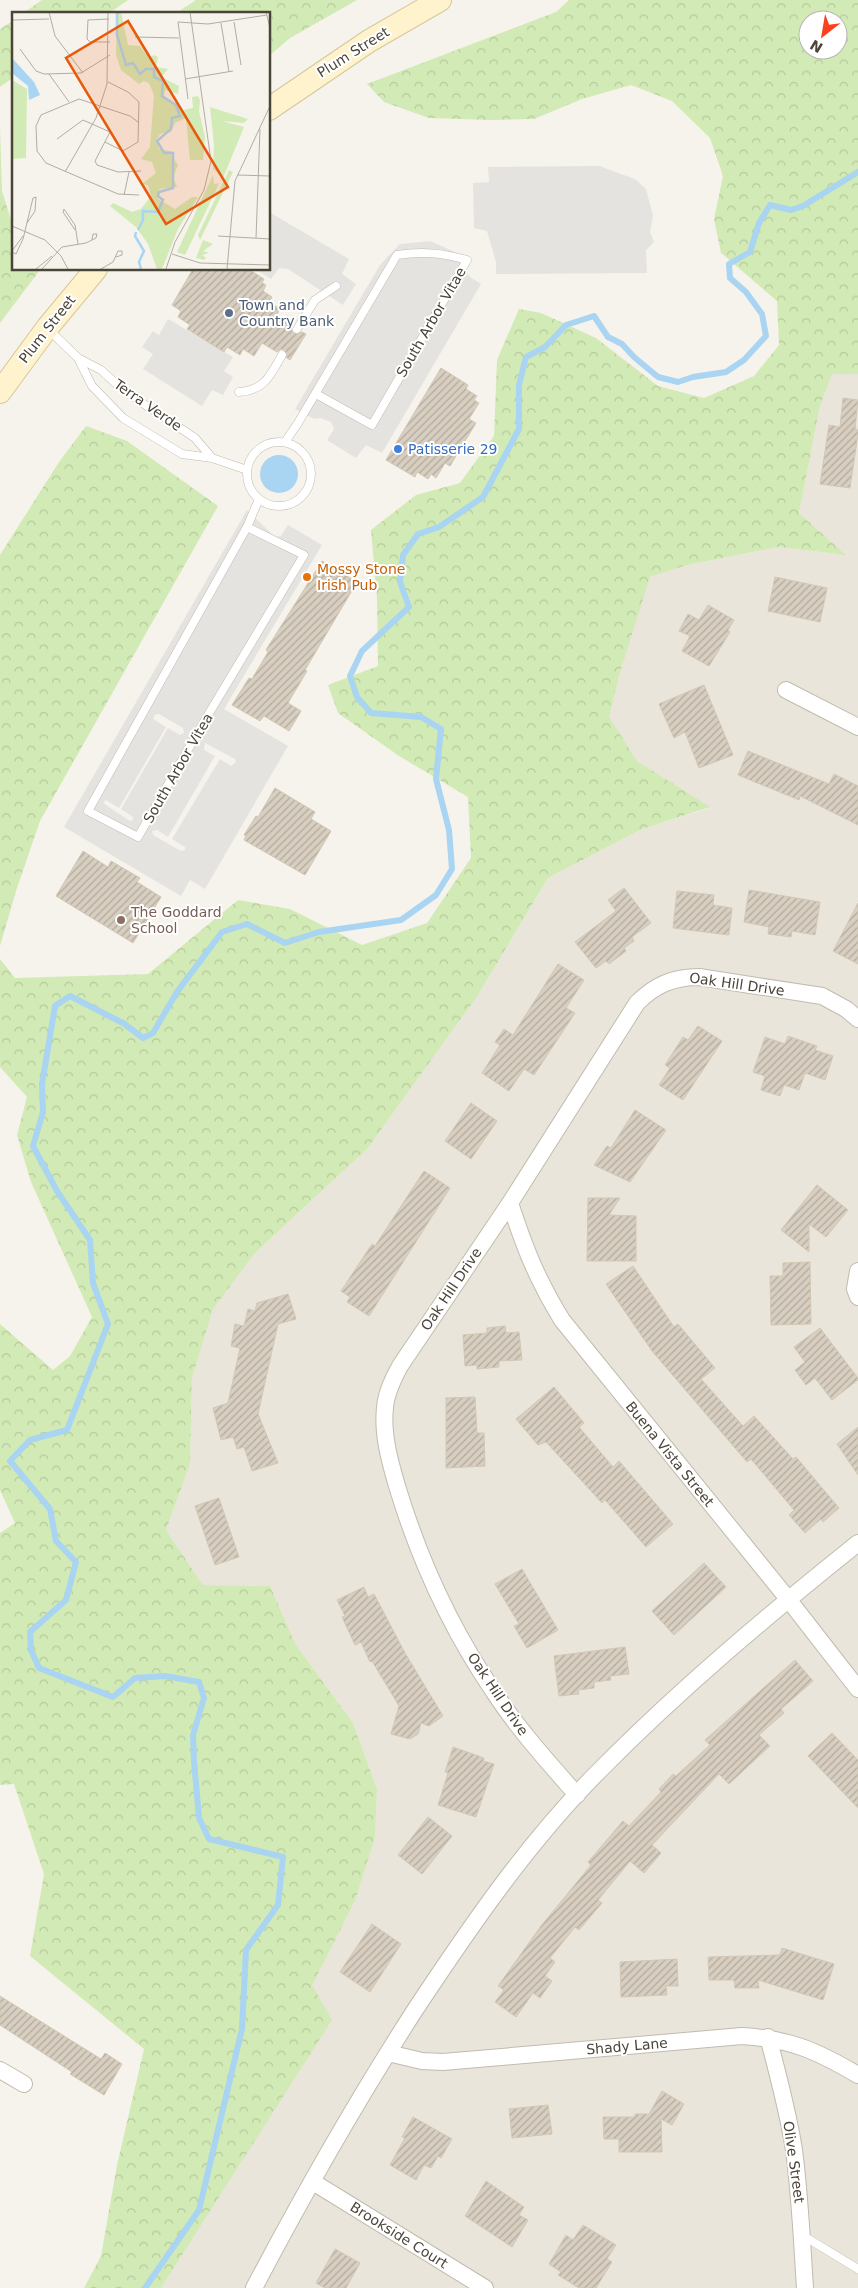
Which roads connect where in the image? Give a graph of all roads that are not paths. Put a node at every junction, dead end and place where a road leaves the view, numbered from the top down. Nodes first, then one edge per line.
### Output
1 (440, 0) edge
2 (270, 108) edge
3 (95, 270) edge
4 (336, 286) dead end
5 (47, 328) junction
6 (297, 329) dead end
7 (282, 355) dead end
8 (78, 358) junction
9 (0, 392) edge
10 (239, 392) dead end
11 (316, 394) junction
12 (285, 442) junction
13 (212, 458) junction
14 (247, 470) junction
15 (259, 499) junction
16 (247, 527) junction
17 (786, 690) dead end
18 (858, 727) edge
19 (858, 1019) edge
20 (510, 1203) junction
21 (858, 1271) edge
22 (858, 1297) edge
23 (858, 1543) edge
24 (788, 1599) junction
25 (858, 1689) edge
26 (577, 1795) junction
27 (768, 2038) junction
28 (388, 2053) junction
29 (0, 2070) edge
30 (858, 2075) edge
31 (24, 2084) dead end
32 (312, 2182) junction
33 (802, 2235) junction
34 (858, 2268) edge
35 (254, 2288) edge
36 (485, 2288) edge
37 (805, 2288) edge

1 - 2 main road, Plum Street
3 - 5 main road, Plum Street
4 - 6 lane
5 - 8 lane, Terra Verde
5 - 9 main road, Plum Street
7 - 10 lane
8 - 13 lane, Terra Verde
8 - 13 lane, Terra Verde
11 - 11 lane, South Arbor Vitae
11 - 12 lane, South Arbor Vitae
12 - 14 lane
12 - 15 lane
13 - 14 lane, Terra Verde
14 - 15 lane
15 - 16 lane, South Arbor Vitea
16 - 16 lane, South Arbor Vitea
17 - 18 street
19 - 20 street, Oak Hill Drive
20 - 24 street, Buena Vista Street
20 - 26 street, Oak Hill Drive
21 - 22 street
23 - 24 street
24 - 25 street, Buena Vista Street
24 - 26 street
26 - 28 street
27 - 28 street, Shady Lane
27 - 30 street, Shady Lane
27 - 33 street, Olive Street
28 - 32 street
29 - 31 street
32 - 35 street
32 - 36 street, Brookside Court
33 - 34 lane
33 - 37 street, Olive Street

